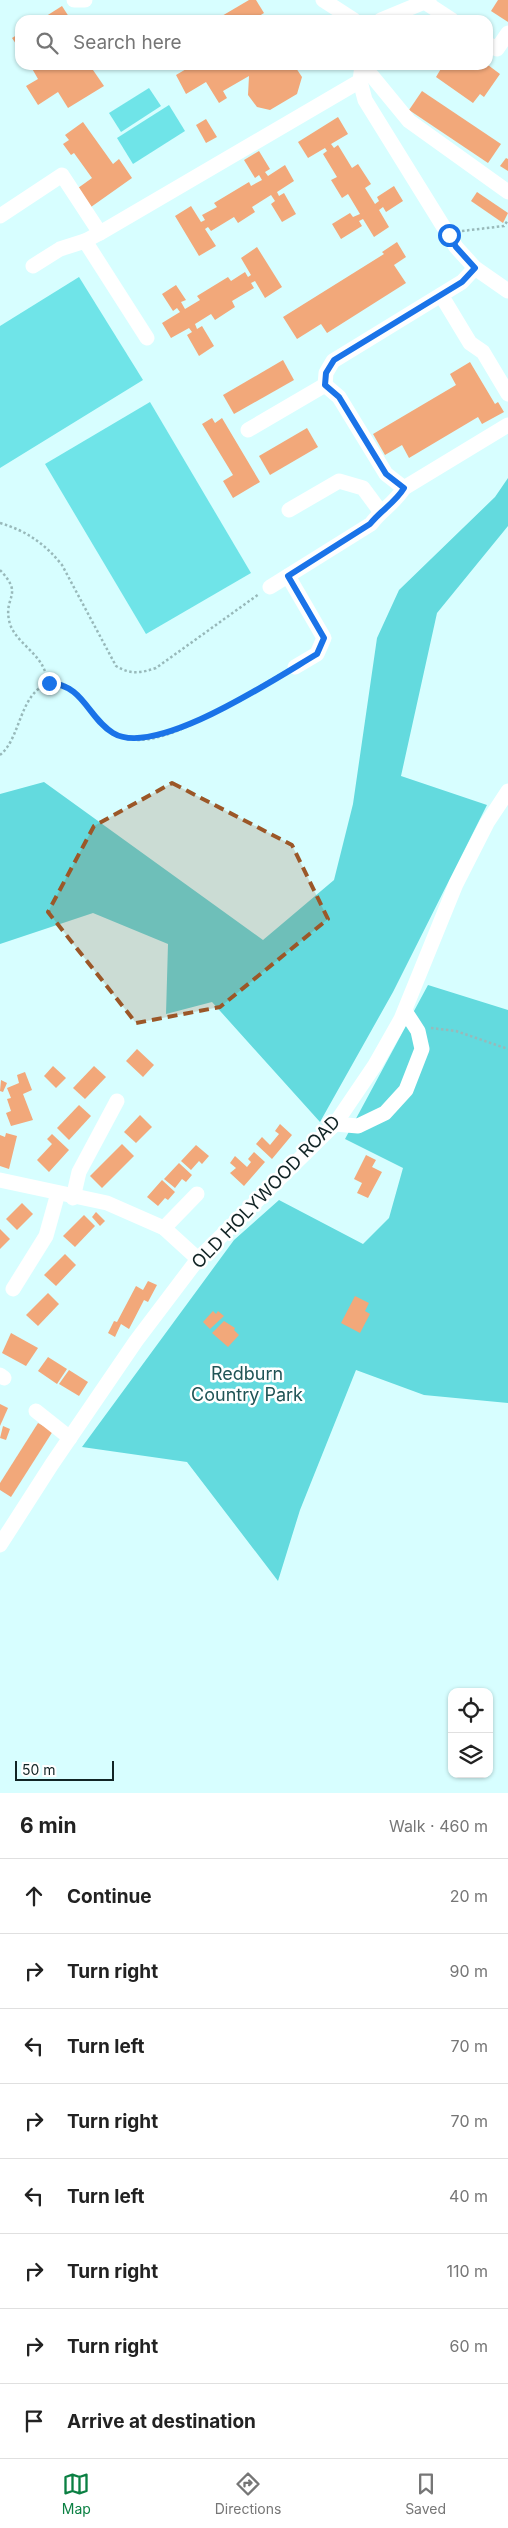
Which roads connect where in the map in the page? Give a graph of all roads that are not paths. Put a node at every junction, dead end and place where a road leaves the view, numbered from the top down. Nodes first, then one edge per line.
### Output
1 (74, 0) edge
2 (85, 0) edge
3 (323, 0) edge
4 (427, 1) edge
5 (346, 15) edge
6 (393, 15) edge
7 (445, 15) edge
8 (508, 33) edge
9 (493, 47) edge
10 (361, 72) edge
11 (508, 192) edge
12 (0, 216) edge
13 (100, 233) junction
14 (85, 241) junction
15 (33, 266) dead end
16 (475, 268) junction
17 (508, 290) edge
18 (442, 295) junction
19 (147, 338) dead end
20 (325, 385) junction
21 (508, 394) edge
22 (508, 426) edge
23 (248, 430) dead end
24 (404, 488) junction
25 (289, 510) dead end
26 (380, 512) junction
27 (288, 576) junction
28 (270, 587) road end
29 (295, 667) road end
30 (508, 791) edge
31 (404, 1011) junction
32 (117, 1101) dead end
33 (335, 1124) junction
34 (0, 1180) edge
35 (58, 1193) junction
36 (197, 1194) dead end
37 (73, 1198) junction
38 (164, 1228) junction
39 (198, 1259) junction
40 (12, 1289) dead end
41 (36, 1411) dead end
42 (70, 1438) junction
43 (0, 1545) edge

1 - 2 street
3 - 5 street
4 - 6 street
4 - 7 street
8 - 9 street
10 - 11 street
10 - 13 street
10 - 16 street
12 - 13 street
13 - 14 street
14 - 15 street
14 - 19 street
16 - 17 street
16 - 18 street
18 - 20 street
18 - 21 street
20 - 23 street
20 - 24 street
22 - 24 street
24 - 26 street
25 - 26 street
26 - 27 street
27 - 28 street
27 - 29 street
30 - 31 street, OLD HOLYWOOD ROAD
31 - 33 street, OLD HOLYWOOD ROAD
31 - 33 street
32 - 37 street
33 - 39 street, OLD HOLYWOOD ROAD
34 - 35 street
35 - 37 street
35 - 40 street
36 - 38 street
37 - 38 street
38 - 39 street
39 - 42 street, OLD HOLYWOOD ROAD
41 - 42 street
42 - 43 street, OLD HOLYWOOD ROAD

